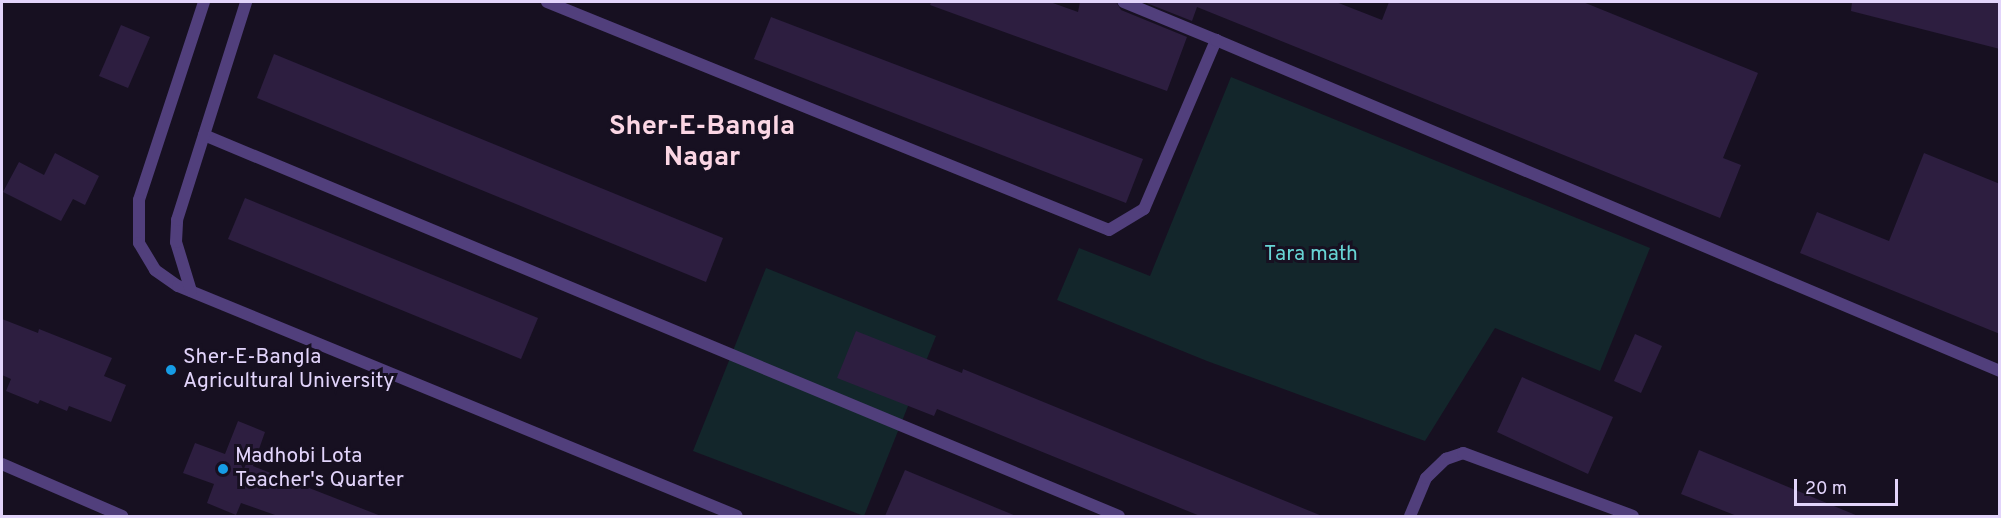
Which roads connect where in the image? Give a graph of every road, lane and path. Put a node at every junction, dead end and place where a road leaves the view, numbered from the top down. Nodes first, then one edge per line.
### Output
1 (204, 2) edge
2 (246, 2) edge
3 (547, 2) edge
4 (1125, 2) edge
5 (1216, 40) junction
6 (204, 135) junction
7 (191, 291) junction
8 (2000, 371) edge
9 (2, 464) edge
10 (122, 516) edge
11 (737, 516) edge
12 (1119, 516) edge
13 (1410, 516) edge
14 (1633, 516) edge

1 - 7 street
2 - 6 street
3 - 5 street
4 - 5 street
5 - 8 street
6 - 7 street
6 - 12 street
7 - 11 street
9 - 10 street
13 - 14 street

